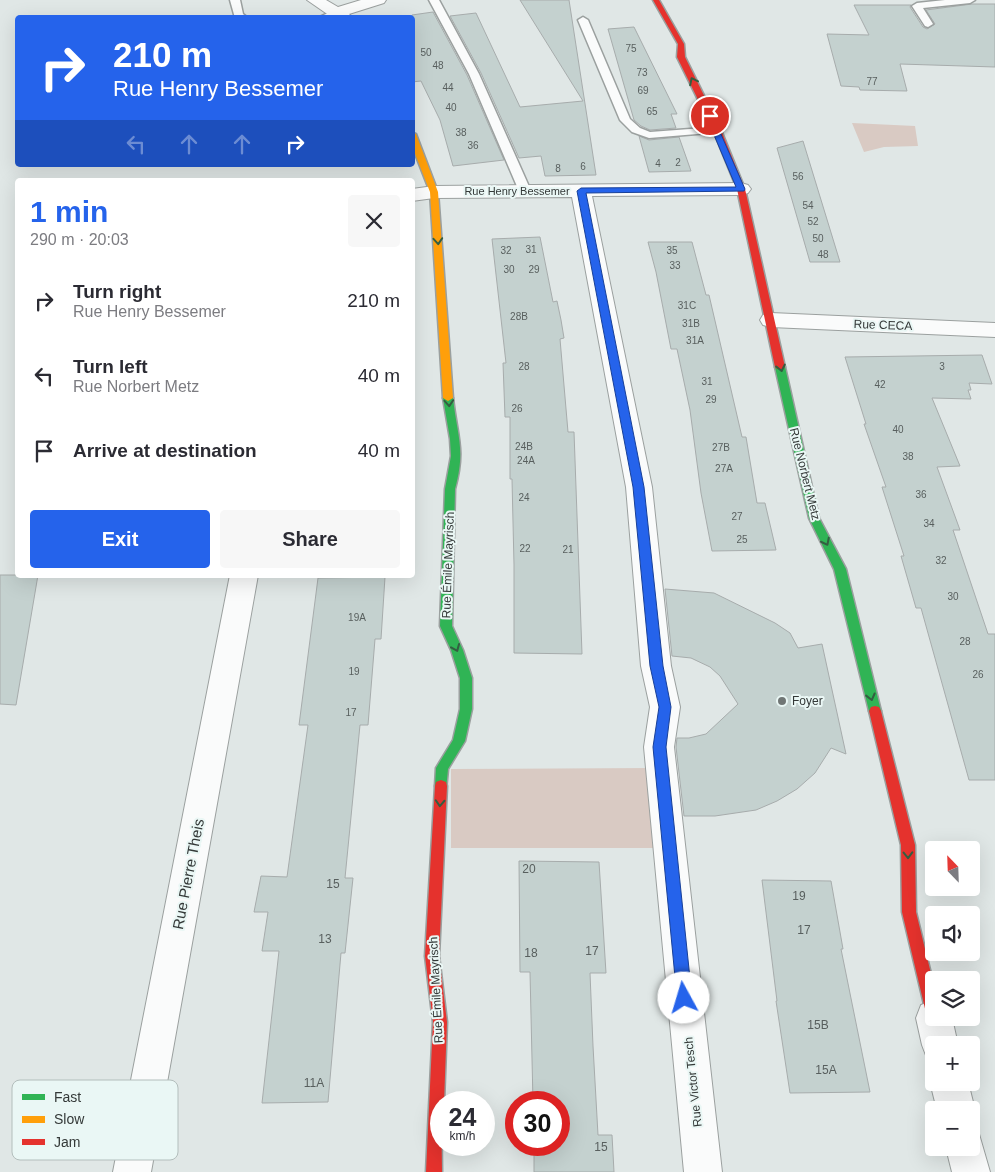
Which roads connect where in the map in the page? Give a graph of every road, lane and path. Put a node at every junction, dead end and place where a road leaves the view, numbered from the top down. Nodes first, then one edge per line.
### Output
1 (235, 0) edge
2 (315, 0) edge
3 (378, 0) edge
4 (434, 0) edge
5 (656, 0) edge
6 (970, 0) edge
7 (239, 15) edge
8 (334, 15) edge
9 (338, 15) edge
10 (582, 20) dead end
11 (928, 24) dead end
12 (717, 130) junction
13 (415, 142) edge
14 (741, 189) junction
15 (525, 191) junction
16 (581, 191) junction
17 (434, 192) junction
18 (415, 195) edge
19 (770, 320) junction
20 (995, 330) edge
21 (243, 578) edge
22 (925, 979) edge
23 (149, 1080) edge
24 (967, 1156) edge
25 (434, 1172) edge
26 (703, 1172) edge
27 (971, 1172) edge

1 - 7 lane
2 - 8 street
3 - 9 street
4 - 15 lane
12 -> 5 street, Rue Norbert Metz
6 - 11 lane
10 - 12 lane
12 - 14 street, Rue Norbert Metz
13 - 17 street, Rue Émile Mayrisch
14 - 16 street, Rue Henry Bessemer
14 - 19 street, Rue Norbert Metz
15 - 16 street, Rue Henry Bessemer
15 - 17 street, Rue Henry Bessemer
16 - 26 street, Rue Victor Tesch
17 - 18 street, Rue Henry Bessemer
17 -> 25 street, Rue Émile Mayrisch
19 - 20 street, Rue CECA
19 -> 22 street, Rue Norbert Metz
21 - 23 street, Rue Pierre Theis
24 - 27 street

